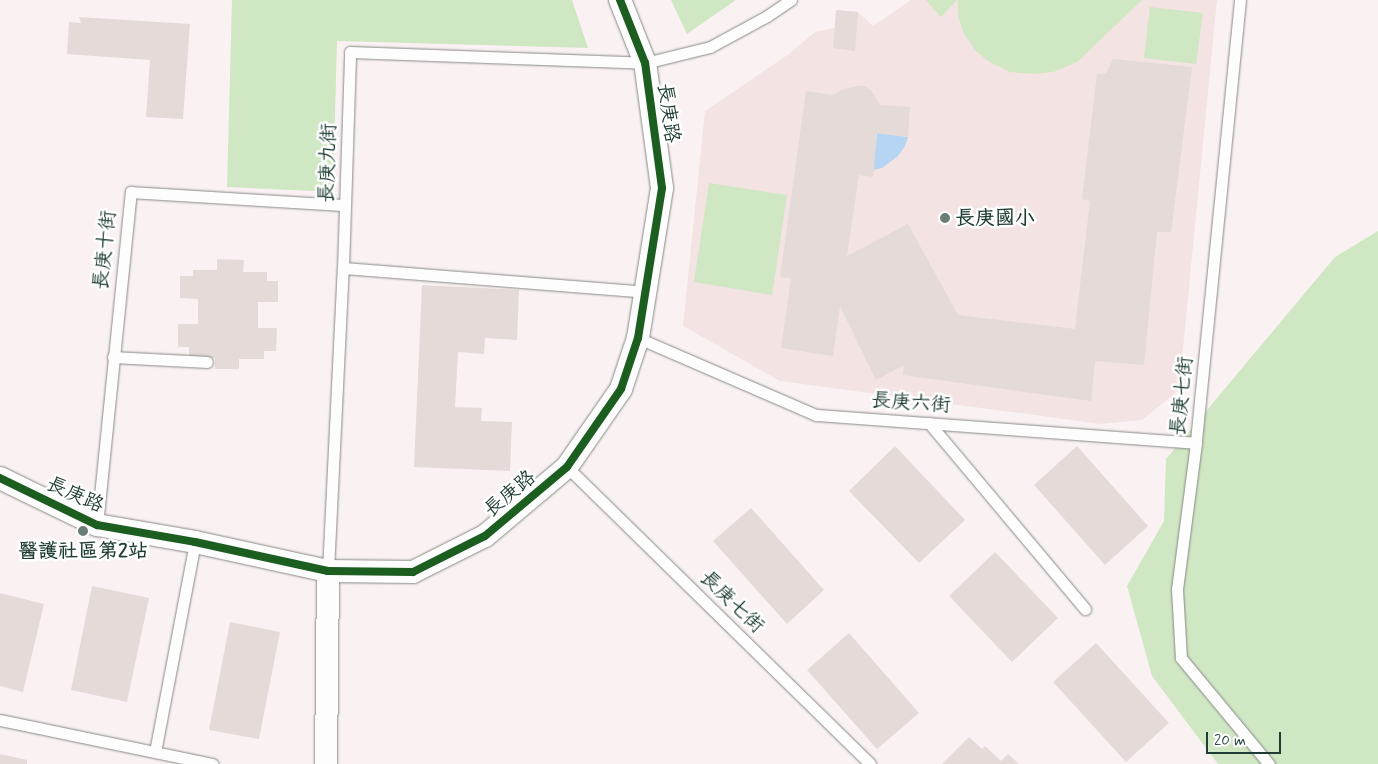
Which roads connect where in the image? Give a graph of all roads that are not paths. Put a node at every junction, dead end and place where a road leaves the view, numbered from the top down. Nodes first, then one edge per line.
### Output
1 (620, 0) edge
2 (791, 0) edge
3 (1240, 0) edge
4 (645, 63) junction
5 (345, 205) junction
6 (343, 268) junction
7 (646, 292) junction
8 (638, 338) junction
9 (113, 357) junction
10 (207, 362) dead end
11 (929, 423) junction
12 (1196, 443) junction
13 (567, 467) junction
14 (0, 478) edge
15 (97, 525) junction
16 (196, 542) junction
17 (328, 570) junction
18 (1085, 609) dead end
19 (0, 720) edge
20 (155, 752) junction
21 (194, 762) edge
22 (212, 764) edge
23 (326, 764) edge
24 (870, 764) edge
25 (1269, 764) edge

1 - 4 street, 長庚路
2 - 4 lane
3 - 12 lane, 長庚七街
4 - 5 lane, 長庚九街
4 - 7 street, 長庚路
5 - 6 lane, 長庚九街
5 - 9 lane, 長庚十街
6 - 7 lane
6 - 17 lane, 長庚九街
7 - 8 street, 長庚路
8 - 11 lane, 長庚六街
8 - 13 street, 長庚路
9 - 10 lane
9 - 15 lane, 長庚十街
11 - 12 lane, 長庚六街
11 - 18 lane
12 - 25 lane, 長庚七街
13 - 17 street, 長庚路
13 - 24 lane, 長庚七街
14 - 15 street, 長庚路
15 - 16 street, 長庚路
16 - 17 street, 長庚路
16 - 20 lane
17 - 23 street
19 - 20 lane
20 - 21 lane
21 - 22 lane

